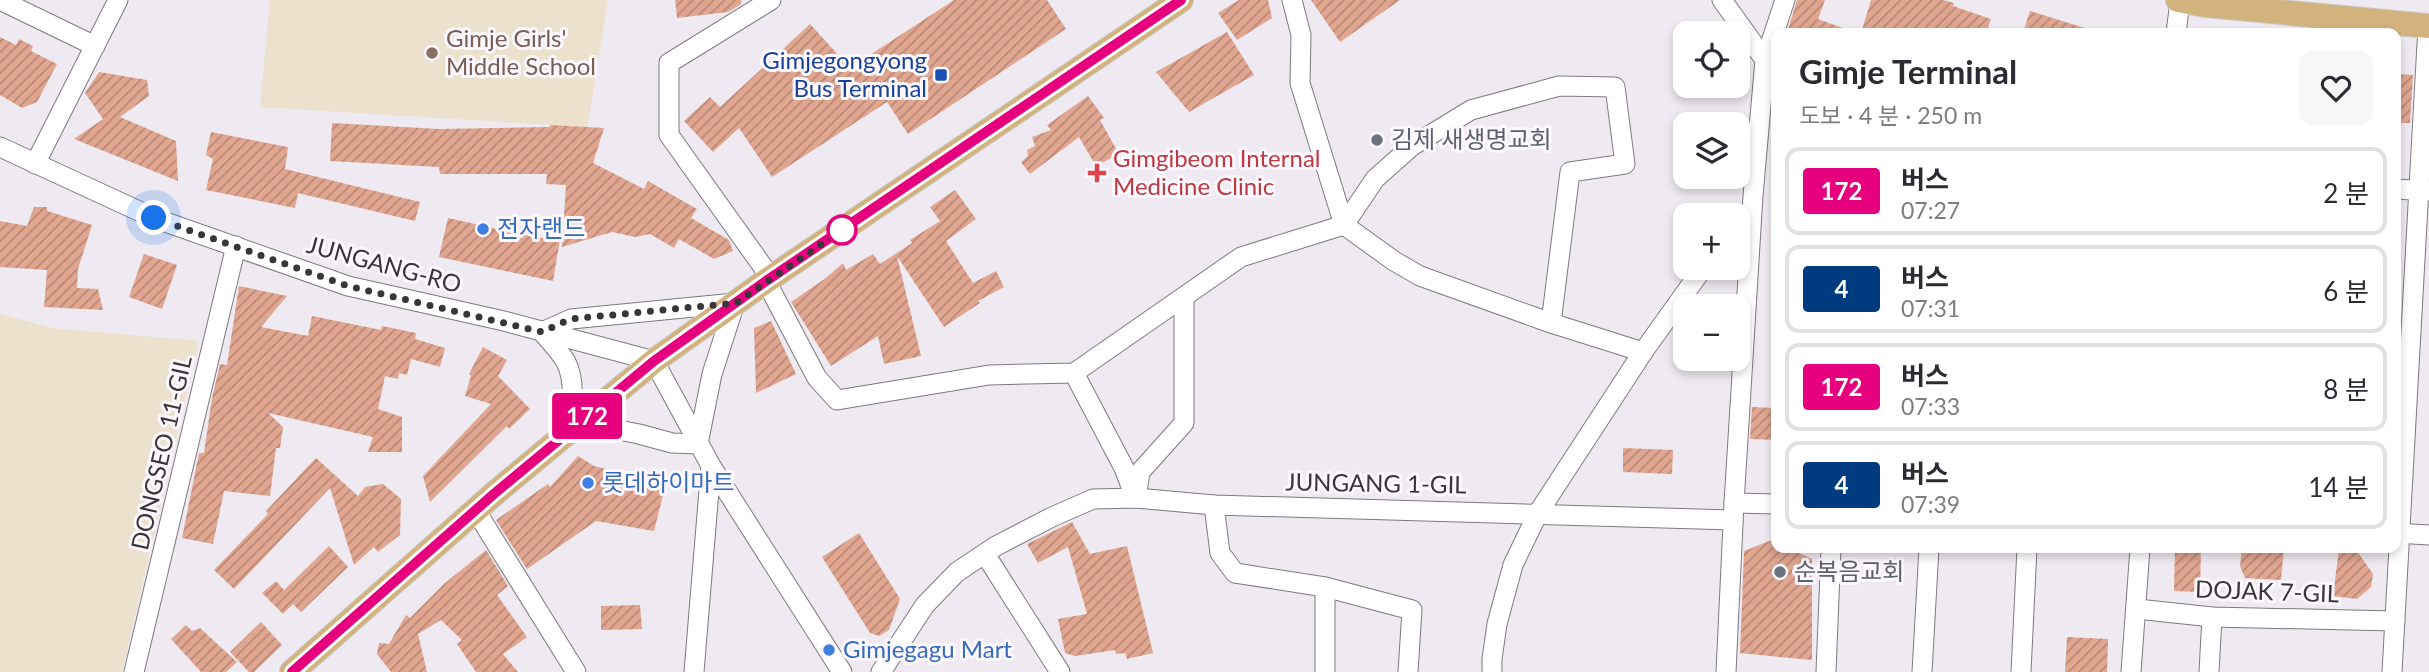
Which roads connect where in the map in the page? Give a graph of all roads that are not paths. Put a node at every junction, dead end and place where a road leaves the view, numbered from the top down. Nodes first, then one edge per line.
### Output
1 (0, 0) edge
2 (118, 0) edge
3 (737, 0) edge
4 (771, 0) edge
5 (1181, 0) edge
6 (1292, 0) edge
7 (1722, 0) edge
8 (1785, 0) edge
9 (2179, 0) edge
10 (738, 21) junction
11 (2428, 26) edge
12 (1779, 28) edge
13 (2176, 28) edge
14 (95, 46) junction
15 (1771, 62) edge
16 (0, 147) edge
17 (35, 164) junction
18 (2401, 189) edge
19 (2424, 191) edge
20 (1754, 196) junction
21 (1749, 203) edge
22 (1344, 225) junction
23 (236, 246) junction
24 (768, 279) junction
25 (1694, 280) edge
26 (1184, 297) junction
27 (736, 303) junction
28 (1551, 323) junction
29 (542, 332) junction
30 (1643, 352) junction
31 (654, 361) junction
32 (1074, 373) junction
33 (567, 433) junction
34 (2401, 442) edge
35 (698, 444) junction
36 (711, 467) junction
37 (1136, 498) junction
38 (1214, 505) junction
39 (1771, 505) edge
40 (476, 511) junction
41 (1734, 511) junction
42 (1538, 513) junction
43 (2401, 533) edge
44 (2429, 535) edge
45 (1831, 553) edge
46 (1929, 553) edge
47 (2027, 553) edge
48 (2140, 553) edge
49 (2397, 553) edge
50 (985, 554) junction
51 (1325, 587) junction
52 (2137, 608) junction
53 (2212, 617) junction
54 (2395, 621) junction
55 (134, 672) edge
56 (292, 672) edge
57 (576, 672) edge
58 (694, 672) edge
59 (842, 672) edge
60 (881, 672) edge
61 (1060, 672) edge
62 (1325, 672) edge
63 (1408, 672) edge
64 (1492, 672) edge
65 (1726, 672) edge
66 (1826, 672) edge
67 (1922, 672) edge
68 (2021, 672) edge
69 (2131, 672) edge
70 (2208, 672) edge
71 (2392, 672) edge

1 - 14 street
2 - 14 street
3 - 10 street
4 - 10 street
5 - 24 main road
6 - 22 street
7 - 15 street
8 - 12 street
9 - 11 main road
9 - 13 street
10 - 24 street
11 - 19 street
14 - 17 street
15 - 20 street
16 - 17 street, JUNGANG-RO
17 - 23 street, JUNGANG-RO
18 - 19 street
19 - 34 street
20 - 21 street
20 - 41 street
22 - 26 street
22 - 28 street
22 - 28 street
23 - 29 street, JUNGANG-RO
23 - 55 street, DONGSEO 11-GIL
24 - 27 main road
24 - 32 street
25 - 30 street
26 - 32 street
26 - 37 street
27 - 29 street
27 - 31 main road
27 - 35 street
28 - 30 street
29 - 31 street, JUNGANG-RO
29 - 33 street
30 - 42 street
31 - 33 main road
31 - 35 street
32 - 37 street
33 - 35 street
33 - 40 main road
35 - 36 street
36 - 58 street
36 - 59 street
37 - 38 street, JUNGANG 1-GIL
37 - 50 street, JUNGANG 1-GIL
38 - 42 street, JUNGANG 1-GIL
38 - 51 street
39 - 41 street, JUNGANG 1-GIL
40 - 56 main road
40 - 57 street
41 - 42 street, JUNGANG 1-GIL
41 - 65 street
42 - 64 street
43 - 44 street
45 - 66 street
46 - 67 street
47 - 68 street
48 - 52 street
49 - 54 street
50 - 60 street, JUNGANG 1-GIL
50 - 61 street
51 - 62 street
51 - 63 street
52 - 53 street, DOJAK 7-GIL
52 - 69 street
53 - 54 street, DOJAK 7-GIL
53 - 70 street
54 - 71 street

